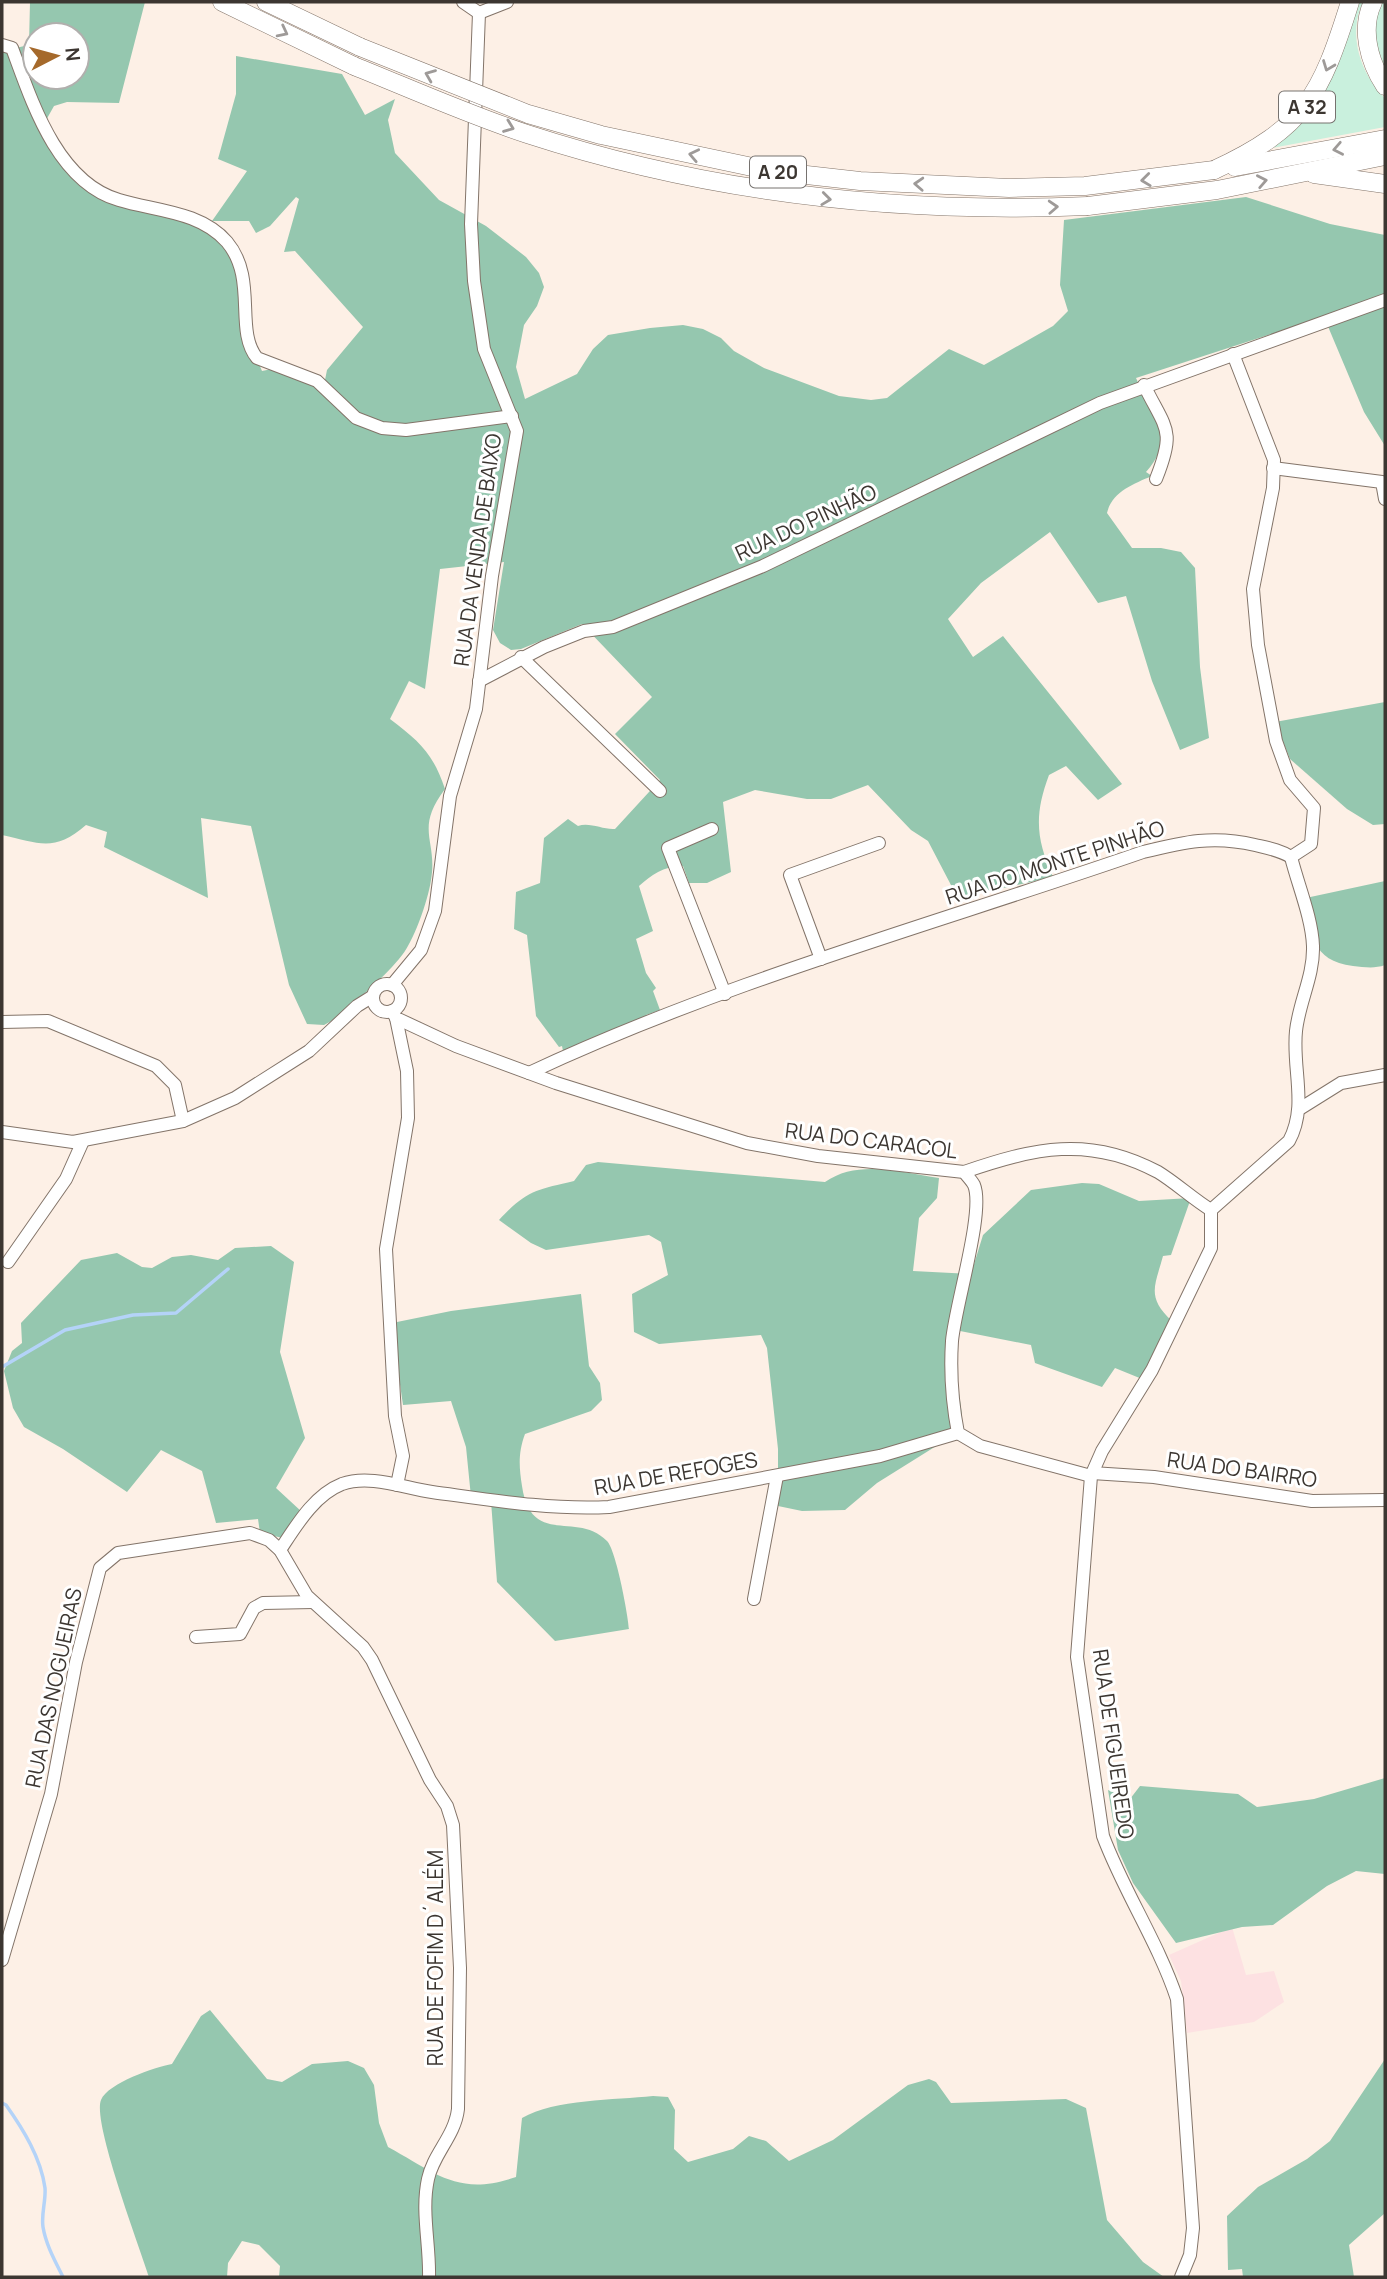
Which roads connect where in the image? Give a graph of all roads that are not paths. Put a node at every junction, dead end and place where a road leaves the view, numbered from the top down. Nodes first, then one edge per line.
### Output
1 (222, 2) edge
2 (266, 2) edge
3 (463, 2) edge
4 (507, 2) edge
5 (1350, 2) edge
6 (1373, 2) edge
7 (479, 13) junction
8 (2, 45) edge
9 (1385, 86) edge
10 (1385, 139) edge
11 (1385, 156) edge
12 (1214, 170) junction
13 (1308, 172) junction
14 (1385, 184) edge
15 (1385, 300) edge
16 (1233, 354) junction
17 (1144, 385) junction
18 (512, 416) junction
19 (1273, 468) junction
20 (1156, 479) dead end
21 (1385, 499) edge
22 (521, 657) junction
23 (479, 681) junction
24 (660, 791) dead end
25 (712, 829) dead end
26 (879, 843) dead end
27 (1291, 857) junction
28 (821, 959) junction
29 (392, 985) junction
30 (724, 994) junction
31 (373, 996) junction
32 (394, 1015) junction
33 (2, 1022) edge
34 (529, 1073) junction
35 (1385, 1075) edge
36 (1301, 1108) junction
37 (183, 1121) junction
38 (2, 1132) edge
39 (83, 1141) junction
40 (964, 1172) junction
41 (1211, 1210) junction
42 (8, 1262) dead end
43 (958, 1433) junction
44 (1091, 1475) junction
45 (777, 1476) junction
46 (397, 1485) junction
47 (1385, 1500) edge
48 (280, 1549) junction
49 (754, 1599) dead end
50 (313, 1602) junction
51 (196, 1637) dead end
52 (2, 1960) edge
53 (429, 2277) edge
54 (1181, 2277) edge

1 -> 13 highway, A 20, bridge
12 -> 2 highway, A 20, bridge
3 - 7 street
4 - 7 street
5 -> 12 highway, A 32
6 - 9 highway
7 - 18 street, RUA DA VENDA DE BAIXO
8 - 18 street
10 -> 12 highway, A 20
11 - 13 highway, A 20
13 - 14 highway
15 - 16 street, RUA DO PINHÃO
16 - 17 street, RUA DO PINHÃO
16 - 19 street
17 - 20 street
17 - 22 street, RUA DO PINHÃO
18 - 23 street, RUA DA VENDA DE BAIXO
19 - 21 street
19 - 27 street
22 - 23 street, RUA DO PINHÃO
22 - 24 street
23 - 29 street, RUA DA VENDA DE BAIXO
25 - 30 street
26 - 28 street
27 - 28 street, RUA DO MONTE PINHÃO
27 - 36 street
28 - 30 street, RUA DO MONTE PINHÃO
29 - 31 street
29 - 32 street
30 - 34 street, RUA DO MONTE PINHÃO
31 - 32 street
31 - 37 street
32 - 34 street, RUA DO CARACOL
32 - 46 street
33 - 37 street
34 - 40 street, RUA DO CARACOL
35 - 36 street
36 - 41 street
37 - 39 street
38 - 39 street
39 - 42 street
40 - 41 street
40 - 43 street, RUA DO CARACOL
41 - 44 street, RUA DE FIGUEIREDO
43 - 44 street
43 - 45 street, RUA DE REFOGES
44 - 47 street, RUA DO BAIRRO
44 - 54 street, RUA DE FIGUEIREDO
45 - 46 street, RUA DE REFOGES
45 - 49 street
46 - 48 street
48 - 50 street, RUA DE FOFIM D´ALÉM
48 - 52 street, RUA DAS NOGUEIRAS
50 - 51 street
50 - 53 street, RUA DE FOFIM D´ALÉM

